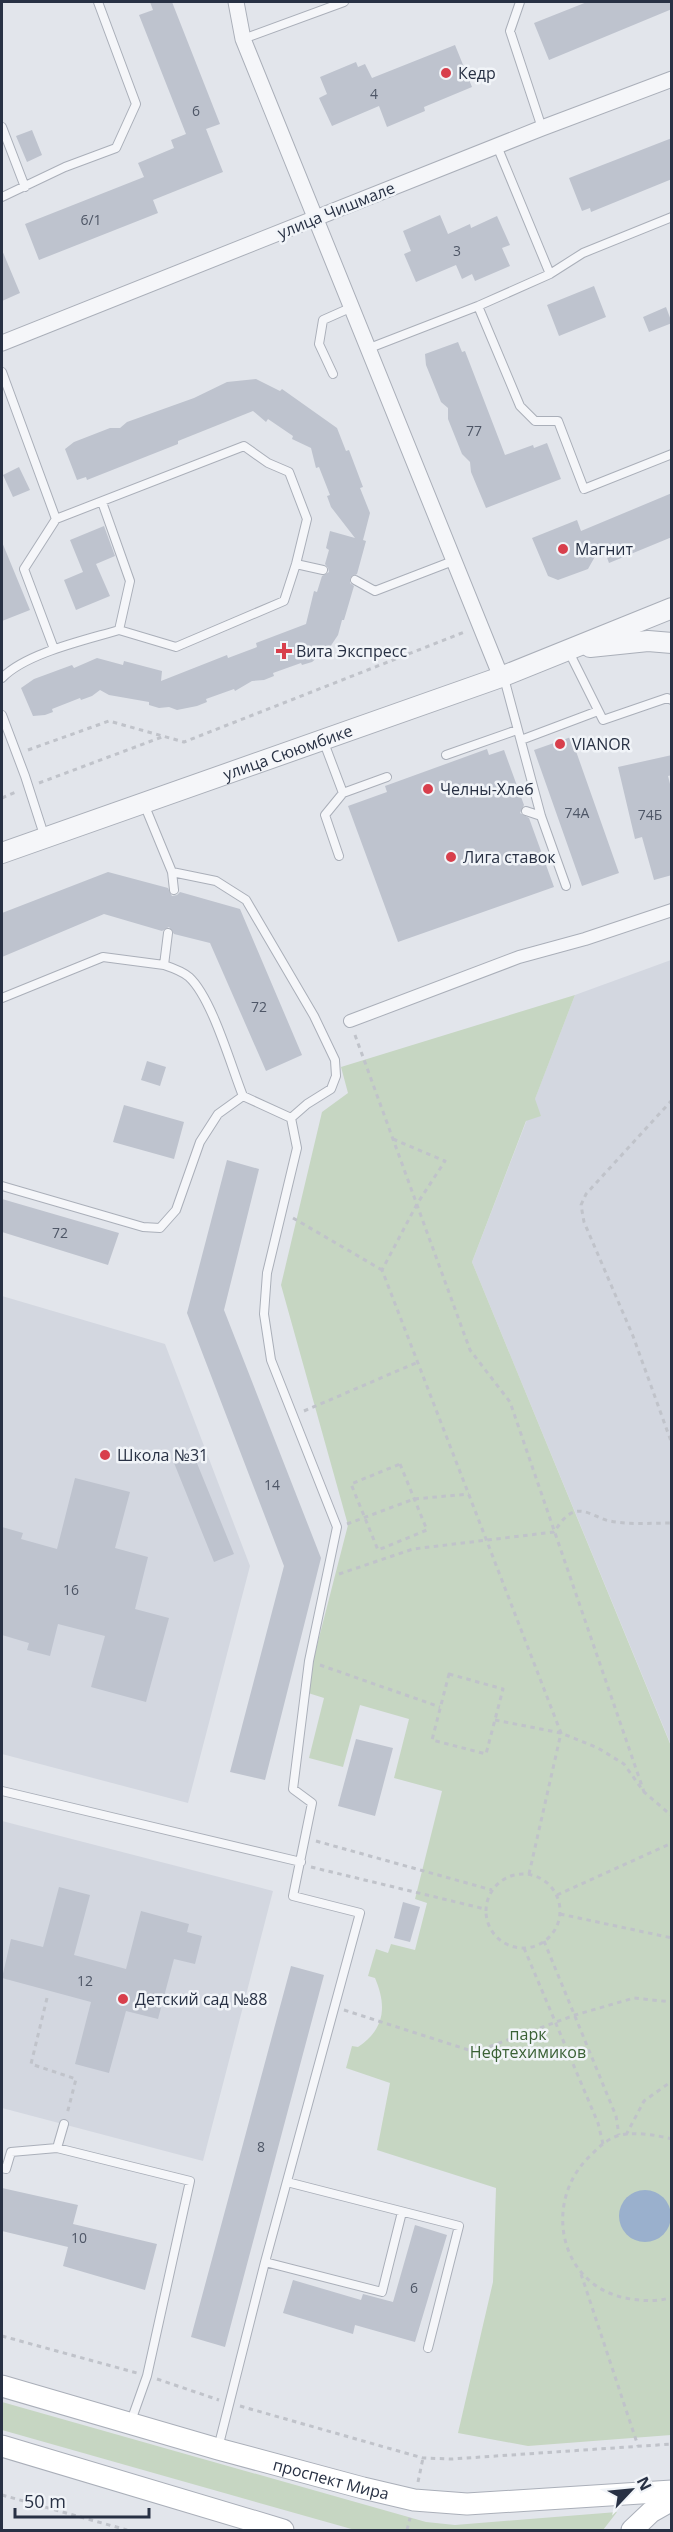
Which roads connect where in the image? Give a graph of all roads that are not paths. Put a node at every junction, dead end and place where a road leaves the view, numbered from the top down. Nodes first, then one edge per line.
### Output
1 (98, 2) edge
2 (236, 2) edge
3 (344, 2) edge
4 (520, 2) edge
5 (243, 39) junction
6 (672, 79) edge
7 (2, 127) edge
8 (542, 128) junction
9 (497, 146) junction
10 (25, 187) junction
11 (2, 196) edge
12 (672, 217) edge
13 (314, 219) junction
14 (550, 274) junction
15 (478, 306) junction
16 (350, 308) junction
17 (2, 344) edge
18 (367, 349) junction
19 (2, 372) edge
20 (333, 374) dead end
21 (672, 454) edge
22 (102, 502) junction
23 (56, 519) junction
24 (453, 561) junction
25 (296, 564) junction
26 (323, 570) dead end
27 (356, 580) dead end
28 (672, 608) edge
29 (119, 630) junction
30 (672, 643) edge
31 (54, 649) junction
32 (571, 650) junction
33 (502, 677) junction
34 (2, 678) edge
35 (672, 700) edge
36 (598, 711) junction
37 (2, 715) edge
38 (518, 730) junction
39 (322, 739) junction
40 (521, 740) junction
41 (446, 755) dead end
42 (387, 777) dead end
43 (343, 793) junction
44 (143, 803) junction
45 (526, 811) dead end
46 (542, 816) junction
47 (45, 838) junction
48 (2, 853) edge
49 (339, 856) dead end
50 (172, 872) junction
51 (566, 886) dead end
52 (174, 890) dead end
53 (672, 910) edge
54 (168, 933) dead end
55 (164, 965) junction
56 (2, 998) edge
57 (350, 1021) road end
58 (243, 1096) junction
59 (291, 1118) junction
60 (2, 1186) edge
61 (2, 1791) edge
62 (300, 1863) junction
63 (64, 2124) road end
64 (57, 2148) junction
65 (2, 2168) edge
66 (287, 2182) junction
67 (402, 2212) junction
68 (265, 2262) junction
69 (428, 2348) dead end
70 (2, 2386) edge
71 (130, 2423) junction
72 (2, 2446) edge
73 (218, 2449) junction
74 (672, 2491) edge
75 (672, 2500) edge
76 (279, 2530) edge
77 (632, 2530) edge

1 - 10 lane
2 - 5 street
3 - 5 lane
4 - 8 lane
5 - 13 street
6 - 8 street, улица Чишмале
7 - 10 lane
8 - 9 street, улица Чишмале
9 - 13 street, улица Чишмале
9 - 14 lane
10 - 11 lane
12 - 14 lane
13 - 16 street
13 - 17 street, улица Чишмале
14 - 15 lane
15 - 18 lane
15 - 21 lane
16 - 18 street
16 - 20 lane
18 - 24 street
19 - 23 lane
22 - 23 lane
22 - 25 lane
22 - 29 lane
23 - 31 lane
24 - 27 lane
24 - 33 street
25 - 26 lane
25 - 29 lane
28 - 32 street
29 - 31 lane
30 - 32 street
31 - 34 lane
32 - 33 street, улица Сююмбике
32 - 36 lane
33 - 38 lane
33 - 39 street, улица Сююмбике
35 - 36 lane
36 - 40 lane
37 - 47 lane
38 - 40 lane
38 - 41 lane
39 - 43 lane
39 - 44 street, улица Сююмбике
40 - 46 lane
42 - 43 lane
43 - 49 lane
44 - 47 street, улица Сююмбике
44 - 50 lane
45 - 46 lane
46 - 51 lane
47 - 48 street, улица Сююмбике
50 - 52 lane
50 - 59 lane
53 - 57 street
54 - 55 lane
55 - 56 lane
55 - 58 lane
58 - 59 lane
58 - 60 lane
59 - 62 lane
61 - 62 lane
62 - 66 lane
63 - 64 lane
64 - 65 lane
64 - 71 lane
66 - 67 lane
66 - 68 lane
67 - 68 lane
67 - 69 lane
68 - 73 lane
70 - 71 main road, проспект Мира
71 - 73 main road, проспект Мира
72 - 76 main road
73 - 74 main road, проспект Мира
75 - 77 main road

